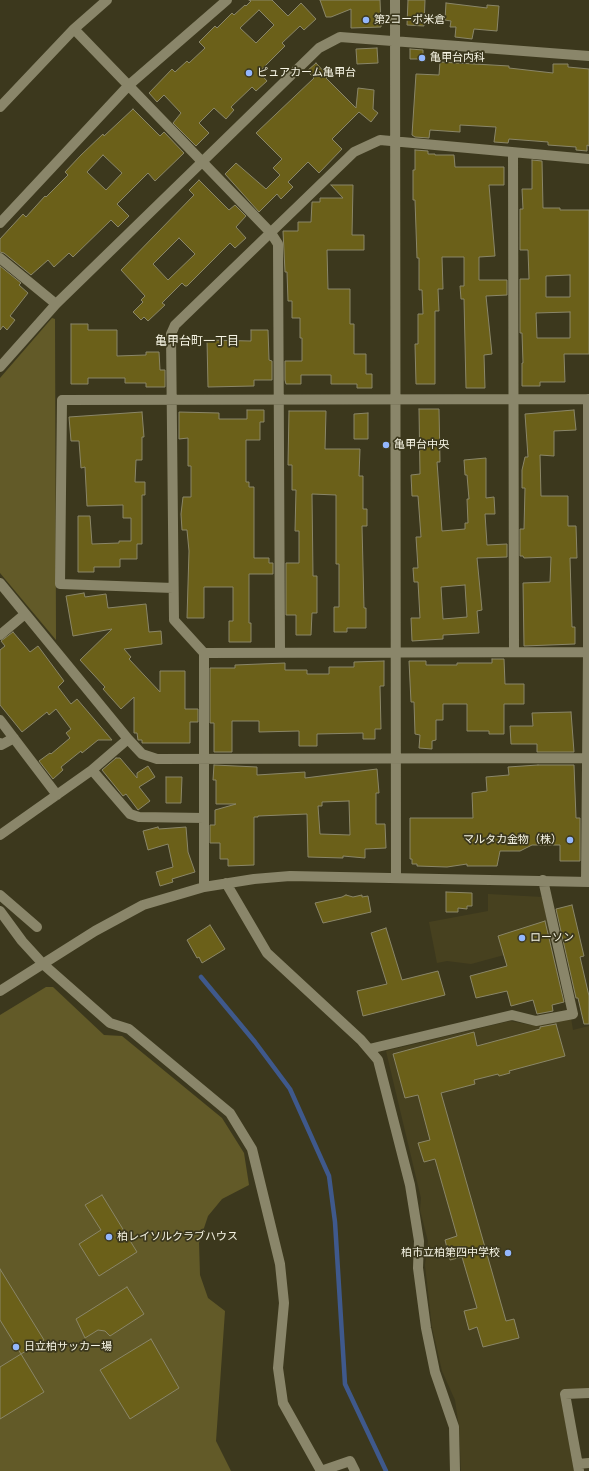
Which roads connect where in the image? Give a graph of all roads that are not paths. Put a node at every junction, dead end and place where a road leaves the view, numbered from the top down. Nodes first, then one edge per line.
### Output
1 (107, 0) edge
2 (227, 0) edge
3 (395, 0) edge
4 (74, 29) junction
5 (396, 40) junction
6 (589, 56) edge
7 (129, 85) junction
8 (0, 107) edge
9 (396, 141) junction
10 (513, 153) junction
11 (589, 159) edge
12 (202, 162) junction
13 (0, 223) edge
14 (271, 233) junction
15 (0, 258) edge
16 (56, 304) junction
17 (0, 367) edge
18 (514, 398) junction
19 (588, 398) edge
20 (278, 399) junction
21 (397, 399) junction
22 (172, 400) junction
23 (588, 483) edge
24 (0, 583) edge
25 (174, 588) junction
26 (25, 614) junction
27 (0, 635) edge
28 (280, 652) junction
29 (397, 652) junction
30 (514, 652) junction
31 (588, 652) edge
32 (204, 653) junction
33 (0, 720) edge
34 (14, 738) junction
35 (128, 739) junction
36 (0, 743) edge
37 (397, 758) junction
38 (588, 758) edge
39 (204, 760) junction
40 (92, 770) junction
41 (57, 795) junction
42 (204, 818) junction
43 (0, 835) edge
44 (396, 878) junction
45 (543, 880) junction
46 (587, 882) edge
47 (226, 883) junction
48 (204, 887) junction
49 (0, 895) edge
50 (0, 911) edge
51 (37, 927) dead end
52 (43, 964) junction
53 (0, 991) edge
54 (369, 1048) junction
55 (589, 1393) edge
56 (589, 1463) edge
57 (579, 1468) edge
58 (321, 1471) edge
59 (355, 1471) edge
60 (455, 1471) edge

1 - 4 street
2 - 7 street
3 - 5 street
4 - 7 street
4 - 8 street
5 - 6 street
5 - 9 street
5 - 12 street
7 - 12 street
7 - 13 street
9 - 10 street
9 - 14 street
9 - 21 street
10 - 11 street
10 - 18 street
12 - 14 street
12 - 16 street
14 - 20 street
14 - 22 street
15 - 16 street
16 - 17 street
18 - 19 street
18 - 21 street
18 - 30 street
19 - 23 street
20 - 21 street
20 - 22 street
20 - 28 street
21 - 29 street
22 - 25 street
22 - 25 street
23 - 31 street
24 - 26 street
25 - 32 street
26 - 27 street
26 - 35 street
28 - 29 street
28 - 32 street
29 - 30 street
29 - 37 street
30 - 31 street
31 - 38 street
32 - 39 street
33 - 34 street
34 - 36 street
34 - 41 street
35 - 39 street
35 - 40 street
37 - 38 street
37 - 39 street
37 - 44 street
38 - 46 street
39 - 42 street
40 - 41 street
40 - 42 street
41 - 43 street
42 - 48 street
44 - 45 street
44 - 47 street
45 - 46 street
45 - 54 street
47 - 48 street
47 - 54 street
48 - 52 street
49 - 51 street
50 - 52 street
52 - 53 street
52 - 58 street
54 - 60 street
55 - 57 street
56 - 57 street
58 - 59 street

